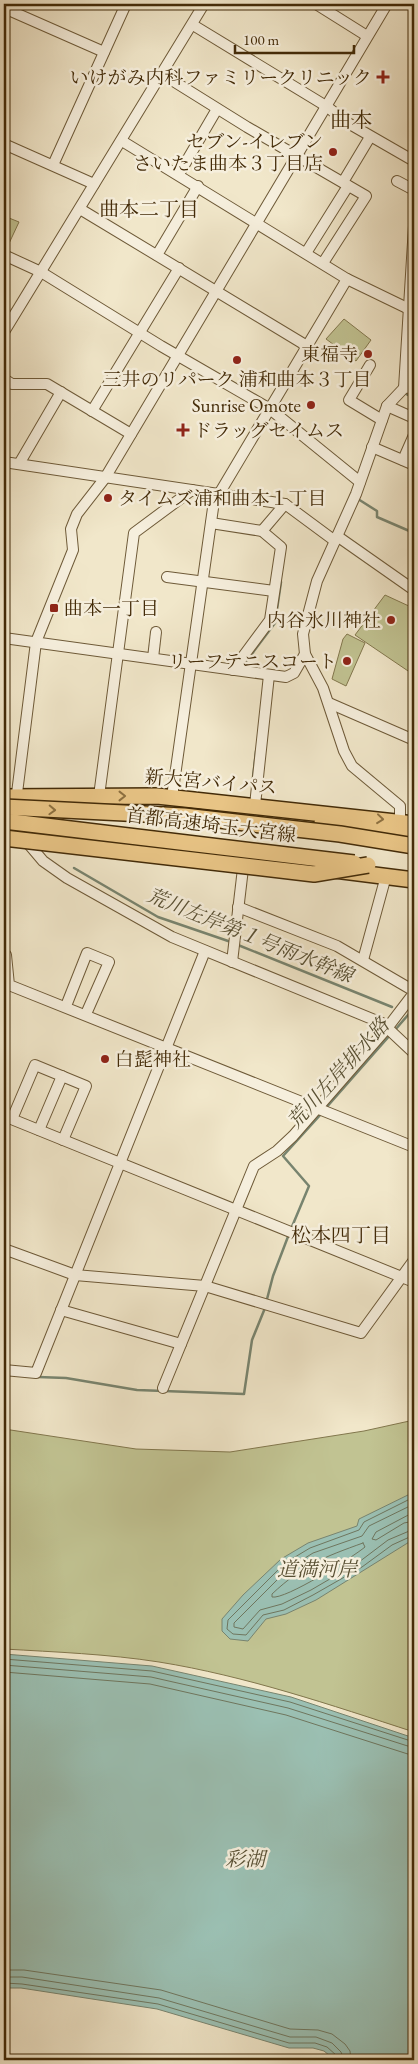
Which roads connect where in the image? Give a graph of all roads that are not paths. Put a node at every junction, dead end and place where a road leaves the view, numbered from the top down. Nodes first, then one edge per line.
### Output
1 (126, 4) edge
2 (204, 4) edge
3 (316, 4) edge
4 (387, 4) edge
5 (4, 8) edge
6 (193, 25) junction
7 (367, 36) junction
8 (104, 52) junction
9 (162, 74) junction
10 (326, 106) junction
11 (218, 109) junction
12 (370, 137) junction
13 (122, 141) junction
14 (4, 144) edge
15 (296, 156) junction
16 (414, 161) edge
17 (53, 165) junction
18 (178, 174) junction
19 (397, 181) dead end
20 (94, 184) junction
21 (346, 184) junction
22 (198, 186) junction
23 (414, 190) edge
24 (80, 209) junction
25 (256, 223) junction
26 (414, 226) edge
27 (413, 249) edge
28 (306, 253) junction
29 (4, 254) edge
30 (157, 255) junction
31 (322, 262) junction
32 (179, 268) junction
33 (41, 272) junction
34 (347, 279) junction
35 (216, 291) junction
36 (409, 309) junction
37 (4, 332) edge
38 (140, 333) junction
39 (307, 346) junction
40 (178, 355) junction
41 (370, 365) dead end
42 (4, 379) edge
43 (409, 387) edge
44 (62, 392) junction
45 (386, 406) junction
46 (270, 409) junction
47 (92, 411) junction
48 (414, 418) edge
49 (382, 420) junction
50 (131, 434) junction
51 (414, 435) edge
52 (372, 447) junction
53 (403, 460) junction
54 (4, 462) edge
55 (19, 464) junction
56 (414, 465) edge
57 (105, 478) junction
58 (360, 482) junction
59 (192, 490) junction
60 (217, 494) junction
61 (285, 504) junction
62 (211, 523) junction
63 (262, 532) junction
64 (336, 538) junction
65 (167, 577) dead end
66 (203, 580) junction
67 (414, 590) edge
68 (274, 591) junction
69 (156, 632) dead end
70 (4, 638) edge
71 (36, 642) junction
72 (118, 654) junction
73 (305, 654) junction
74 (153, 658) junction
75 (191, 664) junction
76 (233, 670) junction
77 (269, 675) junction
78 (329, 702) junction
79 (414, 740) edge
80 (99, 796) junction
81 (165, 796) junction
82 (10, 798) edge
83 (255, 805) junction
84 (4, 808) edge
85 (4, 821) edge
86 (407, 822) edge
87 (4, 833) edge
88 (21, 834) junction
89 (414, 837) edge
90 (4, 838) edge
91 (63, 839) junction
92 (414, 846) edge
93 (244, 858) junction
94 (43, 861) junction
95 (368, 865) junction
96 (414, 872) edge
97 (386, 876) junction
98 (414, 880) edge
99 (238, 907) junction
100 (205, 951) junction
101 (4, 953) edge
102 (363, 960) junction
103 (232, 962) junction
104 (412, 995) edge
105 (66, 1006) junction
106 (86, 1014) junction
107 (391, 1030) junction
108 (166, 1047) junction
109 (414, 1053) edge
110 (62, 1076) junction
111 (323, 1109) junction
112 (8, 1118) edge
113 (39, 1130) junction
114 (63, 1140) junction
115 (414, 1146) edge
116 (120, 1162) junction
117 (236, 1210) junction
118 (4, 1249) edge
119 (414, 1260) edge
120 (75, 1276) junction
121 (402, 1277) junction
122 (414, 1282) edge
123 (204, 1286) junction
124 (61, 1310) junction
125 (181, 1344) junction
126 (4, 1370) edge
127 (163, 1388) dead end

1 - 8 street
2 - 6 street
3 - 7 street
4 - 7 street
5 - 8 street
6 - 9 street
6 - 10 street
7 - 10 street
8 - 17 street
9 - 11 street
9 - 13 street
10 - 12 street
10 - 15 street
11 - 15 street
11 - 18 street
12 - 16 street
12 - 21 street
13 - 18 street
13 - 20 street
14 - 17 street
15 - 21 street
15 - 25 street
17 - 20 street
18 - 22 street
19 - 23 street
20 - 24 street
21 - 28 street
21 - 31 street
22 - 25 street
22 - 30 street
24 - 30 street
24 - 33 street
25 - 28 street
25 - 35 street
26 - 27 street
27 - 36 street
28 - 31 street
29 - 33 street
30 - 32 street
31 - 34 street
32 - 35 street
32 - 38 street
33 - 37 street
33 - 38 street
34 - 36 street
34 - 39 street
35 - 39 street
35 - 40 street
36 - 43 street
38 - 40 street
38 - 47 street
39 - 46 street
40 - 46 street
40 - 50 street
41 - 49 street
42 - 44 street
43 - 45 street
44 - 47 street
44 - 55 street
45 - 48 street
45 - 49 street
46 - 58 street
46 - 60 street
47 - 50 street
49 - 52 street
50 - 57 street
51 - 53 street
52 - 53 street
52 - 58 street
53 - 56 street
54 - 55 street
55 - 57 street
57 - 59 street
57 - 71 street
58 - 64 street
59 - 60 street
59 - 72 street
60 - 61 street
60 - 62 street
61 - 63 street
61 - 64 street
62 - 63 street
62 - 66 street
63 - 68 street
64 - 67 street
64 - 73 street
65 - 66 street
66 - 68 street
66 - 75 street
68 - 76 street
69 - 74 street
70 - 71 street
71 - 72 street
71 - 82 street
72 - 74 street
72 - 80 street
73 - 77 street
73 - 78 street
74 - 75 street
75 - 76 street
75 - 81 street
76 - 77 street
77 - 83 street
78 - 79 street
78 - 86 street
80 -> 81 highway, 新大宮バイパス
80 - 82 highway, 新大宮バイパス
81 - 83 highway, 新大宮バイパス
81 - 89 highway
82 - 88 street
83 -> 86 highway, 新大宮バイパス
84 -> 92 highway, 首都高速埼玉大宮線, bridge
85 - 95 highway, 首都高速埼玉大宮線, bridge
87 - 88 highway
88 - 91 highway
88 - 94 street
90 - 95 highway, bridge
91 - 93 highway
91 - 94 street
93 - 97 highway
93 - 99 street
94 - 100 street
95 - 96 highway, 首都高速埼玉大宮線
97 - 98 highway
97 - 102 street
99 - 102 street
99 - 103 street
100 - 103 street
100 - 108 street
101 - 105 street
102 - 104 street
103 - 107 street
104 - 107 street
105 - 106 street
105 - 106 street
106 - 108 street
107 - 109 street
107 - 111 street
108 - 111 street
108 - 116 street
110 - 112 street
110 - 113 street
110 - 114 street
111 - 115 street
111 - 117 street
112 - 113 street
113 - 114 street
114 - 116 street
116 - 117 street
116 - 120 street
117 - 121 street
117 - 123 street
118 - 120 street
119 - 121 street
120 - 123 street
120 - 124 street
121 - 122 street
121 - 123 street
123 - 125 street
124 - 125 street
124 - 126 street
125 - 127 street

